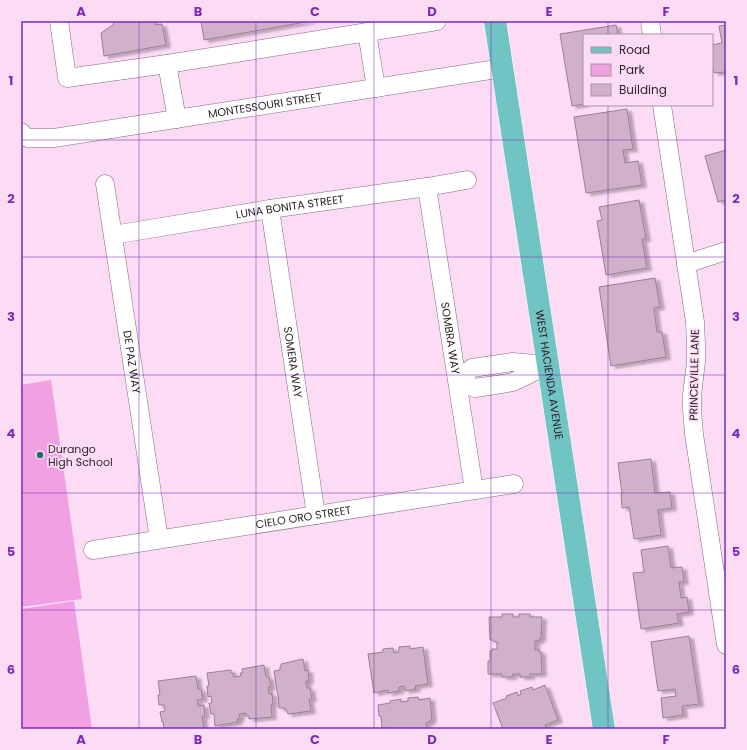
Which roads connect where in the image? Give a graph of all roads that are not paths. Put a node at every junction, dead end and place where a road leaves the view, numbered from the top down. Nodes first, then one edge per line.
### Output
1 (59, 21) edge
2 (437, 21) edge
3 (495, 21) edge
4 (650, 21) edge
5 (367, 32) junction
6 (652, 34) edge
7 (167, 64) junction
8 (503, 68) junction
9 (376, 88) junction
10 (662, 106) edge
11 (177, 119) junction
12 (24, 135) edge
13 (467, 180) dead end
14 (105, 184) dead end
15 (427, 187) junction
16 (270, 209) junction
17 (113, 235) junction
18 (726, 252) edge
19 (686, 264) junction
20 (494, 365) junction
21 (548, 365) junction
22 (458, 380) junction
23 (496, 385) junction
24 (514, 484) dead end
25 (474, 490) junction
26 (316, 515) junction
27 (159, 539) junction
28 (93, 550) dead end
29 (726, 645) edge
30 (604, 729) edge

1 - 7 street
2 - 5 street
3 - 8 main road, WEST HACIENDA AVENUE
4 - 6 street
5 - 7 street
5 - 9 street
7 - 11 street
8 - 9 street, MONTESSOURI STREET
8 - 21 main road, WEST HACIENDA AVENUE
9 - 11 street, MONTESSOURI STREET
10 - 19 street, PRINCEVILLE LANE
11 - 12 street, MONTESSOURI STREET
13 - 15 street, LUNA BONITA STREET
14 - 17 street, DE PAZ WAY
15 - 16 street, LUNA BONITA STREET
15 - 22 street, SOMBRA WAY
16 - 17 street, LUNA BONITA STREET
16 - 26 street, SOMERA WAY
17 - 27 street, DE PAZ WAY
18 - 19 street
19 - 29 street, PRINCEVILLE LANE
20 - 21 street
20 - 22 street
20 - 23 street
21 - 23 street
21 - 30 main road, WEST HACIENDA AVENUE
22 - 23 street
22 - 25 street, SOMBRA WAY
24 - 25 street, CIELO ORO STREET
25 - 26 street, CIELO ORO STREET
26 - 27 street, CIELO ORO STREET
27 - 28 street, CIELO ORO STREET

